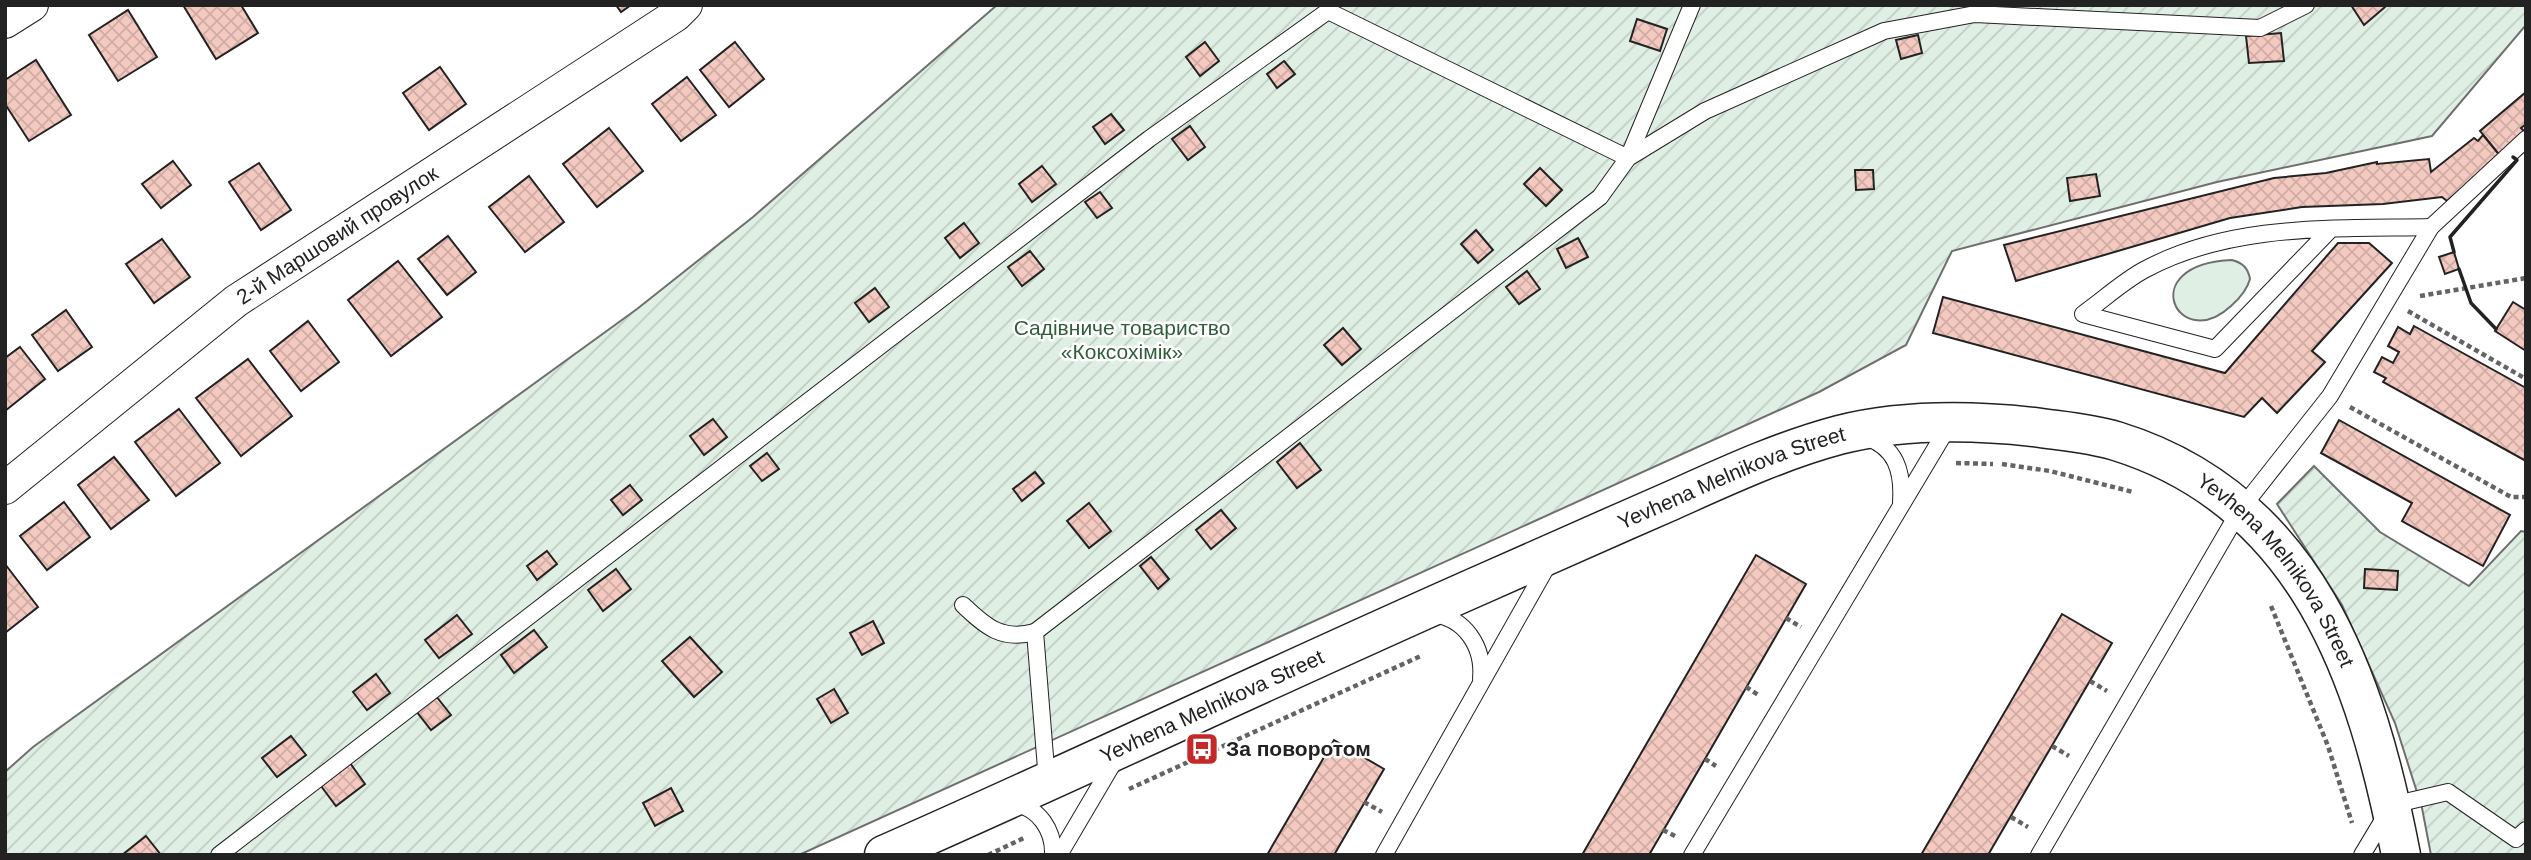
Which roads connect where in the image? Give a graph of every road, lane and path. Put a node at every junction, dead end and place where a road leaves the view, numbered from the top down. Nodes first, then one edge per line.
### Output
1 (686, 5) edge
2 (1692, 5) edge
3 (2306, 5) edge
4 (1329, 8) edge
5 (2526, 139) edge
6 (1628, 158) junction
7 (2431, 227) junction
8 (2331, 229) junction
9 (2526, 278) edge
10 (2388, 300) junction
11 (2526, 379) edge
12 (2330, 396) junction
13 (1951, 422) junction
14 (1853, 433) junction
15 (1926, 463) junction
16 (5, 488) edge
17 (2134, 492) dead end
18 (2526, 497) edge
19 (1900, 506) junction
20 (2240, 510) junction
21 (1555, 552) junction
22 (2269, 603) dead end
23 (963, 605) dead end
24 (1414, 614) junction
25 (1035, 632) junction
26 (1469, 634) junction
27 (1481, 683) junction
28 (1121, 751) junction
29 (1047, 783) junction
30 (1001, 803) junction
31 (2392, 805) junction
32 (1085, 809) junction
33 (1047, 827) junction
34 (2518, 841) edge
35 (219, 855) edge
36 (884, 855) edge
37 (988, 855) edge
38 (1053, 855) edge
39 (1059, 855) edge
40 (1384, 855) edge
41 (1692, 855) edge
42 (2039, 855) edge
43 (2362, 855) edge
44 (2401, 855) edge

1 - 16 street, 2-й Маршовий провулок
2 - 6 lane
3 - 6 lane
4 - 6 lane
4 - 35 lane
5 - 7 lane
6 - 25 lane
7 - 8 lane
7 - 10 lane
8 - 8 lane
9 - 10 path
10 - 11 path
10 - 12 lane
12 - 18 path
12 - 20 lane
13 - 14 street, Yevhena Melnikova Street
13 - 15 lane
13 - 20 street, Yevhena Melnikova Street
14 - 19 lane
14 - 21 street, Yevhena Melnikova Street
15 - 17 path
15 - 19 lane
19 - 41 lane
20 - 31 street, Yevhena Melnikova Street
20 - 42 lane
21 - 24 street, Yevhena Melnikova Street
21 - 27 lane
22 - 43 path
23 - 25 lane
24 - 26 lane
24 - 28 street, Yevhena Melnikova Street
25 - 29 lane
26 - 27 lane
26 - 32 path
27 - 40 lane
28 - 29 street, Yevhena Melnikova Street
28 - 32 lane
29 - 30 street, Yevhena Melnikova Street
30 - 33 lane
30 - 36 street, Yevhena Melnikova Street
31 - 34 lane
31 - 43 lane
31 - 44 street, Yevhena Melnikova Street
32 - 39 lane
33 - 37 path
33 - 38 lane

